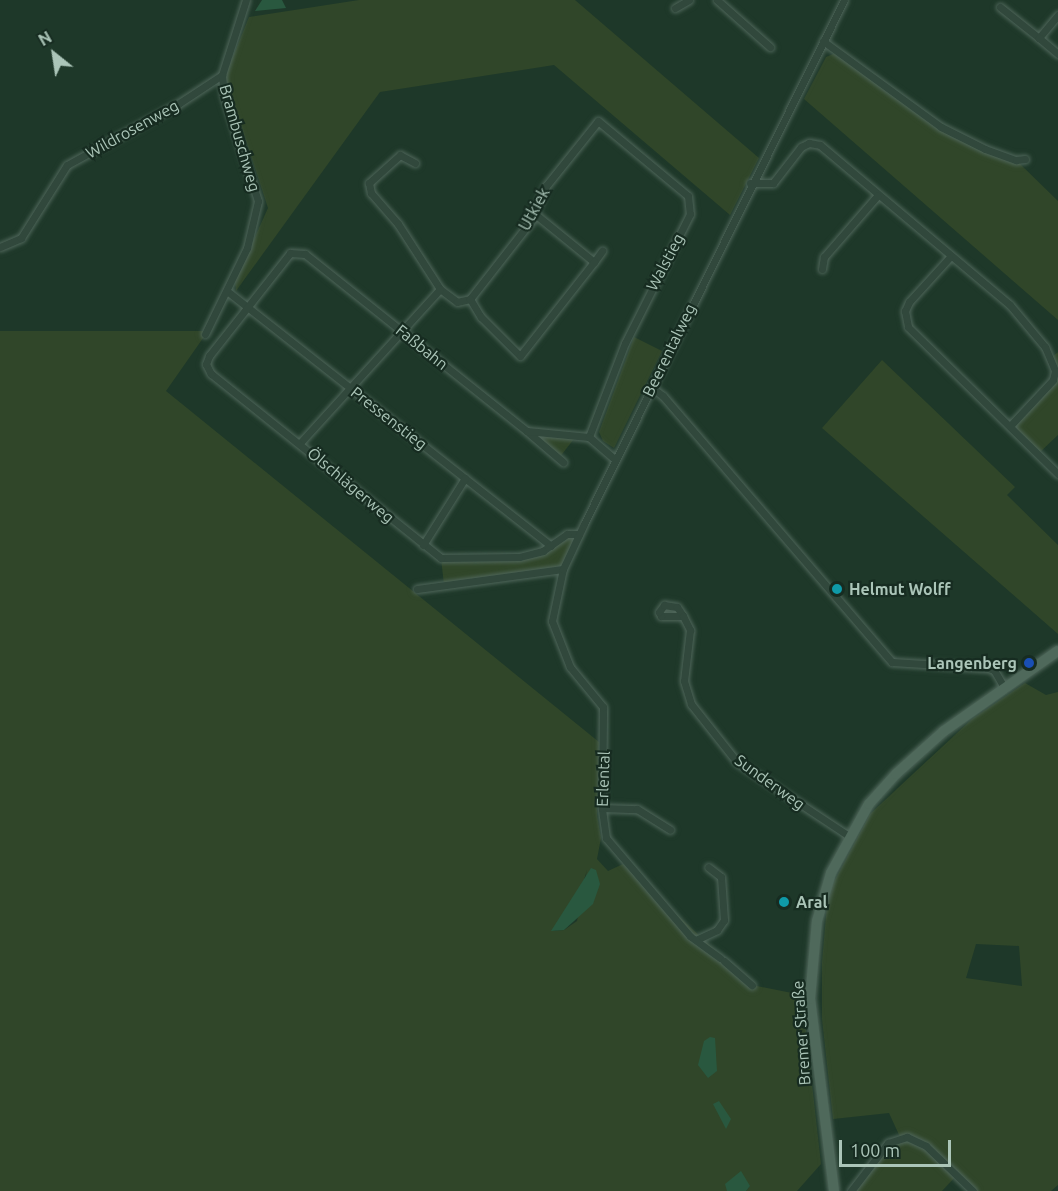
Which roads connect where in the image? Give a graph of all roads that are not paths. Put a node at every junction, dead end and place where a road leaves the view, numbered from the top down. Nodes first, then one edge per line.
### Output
1 (246, 0) edge
2 (689, 0) edge
3 (717, 0) edge
4 (844, 0) edge
5 (1000, 7) dead end
6 (675, 8) dead end
7 (1058, 15) edge
8 (1039, 38) junction
9 (823, 41) junction
10 (770, 47) dead end
11 (1058, 54) edge
12 (222, 75) junction
13 (598, 121) joint
14 (1025, 159) dead end
15 (415, 163) dead end
16 (750, 183) junction
17 (877, 196) junction
18 (535, 214) junction
19 (0, 247) edge
20 (602, 251) dead end
21 (949, 258) junction
22 (594, 262) junction
23 (822, 269) dead end
24 (440, 289) junction
25 (227, 291) junction
26 (470, 299) junction
27 (247, 305) junction
28 (404, 333) junction
29 (206, 334) dead end
30 (651, 387) junction
31 (352, 388) junction
32 (1010, 426) junction
33 (527, 431) junction
34 (589, 437) junction
35 (300, 443) junction
36 (615, 460) junction
37 (563, 462) dead end
38 (1058, 474) edge
39 (465, 478) junction
40 (579, 534) junction
41 (423, 545) junction
42 (551, 546) junction
43 (563, 569) junction
44 (417, 589) dead end
45 (683, 616) dead end
46 (1058, 651) edge
47 (1005, 689) junction
48 (602, 808) junction
49 (670, 830) dead end
50 (849, 836) junction
51 (708, 867) dead end
52 (698, 939) junction
53 (752, 985) dead end
54 (834, 1191) edge
55 (851, 1191) edge
56 (973, 1191) edge

1 - 12 street
2 - 6 street
3 - 10 street
4 - 9 street, Beerentalweg
5 - 8 street
7 - 8 street
8 - 11 street
9 - 14 street
9 - 16 street, Beerentalweg
12 - 19 street, Wildrosenweg
12 - 25 street, Brambuschweg
13 - 18 street, Utkiek
13 - 34 street, Walstieg
15 - 24 street
16 - 17 street
16 - 30 street, Beerentalweg
17 - 21 street
17 - 23 street
18 - 22 street
18 - 26 street, Utkiek
20 - 22 street
21 - 32 street
21 - 32 street
22 - 26 street
24 - 26 street
24 - 28 street
25 - 27 street, Pressenstieg
25 - 29 street, Brambuschweg
27 - 28 street, Faßbahn
27 - 31 street, Pressenstieg
27 - 35 street, Ölschlägerweg
28 - 31 street
28 - 33 street, Faßbahn
30 - 36 street, Beerentalweg
30 - 47 street
31 - 35 street
31 - 39 street, Pressenstieg
32 - 38 street
33 - 34 street
33 - 37 street, Faßbahn
34 - 36 street
35 - 41 street, Ölschlägerweg
36 - 40 street, Beerentalweg
39 - 41 street
39 - 42 street, Pressenstieg
40 - 42 street, Ölschlägerweg
40 - 43 street, Beerentalweg
41 - 42 street, Ölschlägerweg
43 - 44 street
43 - 48 street, Erlental
45 - 50 street, Sunderweg
46 - 47 main road, Bremer Straße
47 - 50 main road, Bremer Straße
48 - 49 street
48 - 52 street, Erlental
50 - 54 main road, Bremer Straße
51 - 52 street
52 - 53 street, Erlental
55 - 56 street

